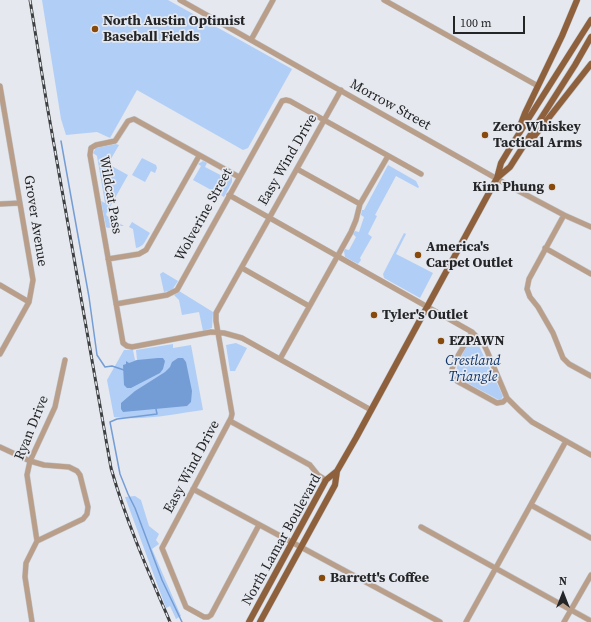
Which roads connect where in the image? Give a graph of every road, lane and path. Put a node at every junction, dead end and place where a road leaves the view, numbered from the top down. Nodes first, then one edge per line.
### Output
1 (180, 0) edge
2 (273, 0) edge
3 (384, 0) edge
4 (577, 0) edge
5 (591, 20) edge
6 (591, 38) edge
7 (251, 40) junction
8 (591, 64) edge
9 (0, 86) edge
10 (538, 86) junction
11 (341, 90) junction
12 (2, 114) edge
13 (324, 120) junction
14 (515, 138) junction
15 (520, 153) junction
16 (199, 156) junction
17 (388, 156) junction
18 (297, 168) junction
19 (420, 174) dead end
20 (238, 177) junction
21 (497, 178) junction
22 (229, 195) junction
23 (20, 203) junction
24 (0, 204) edge
25 (360, 204) junction
26 (564, 215) junction
27 (269, 218) junction
28 (591, 227) edge
29 (545, 248) junction
30 (337, 256) junction
31 (108, 259) junction
32 (242, 268) junction
33 (591, 274) edge
34 (0, 285) edge
35 (29, 302) junction
36 (116, 304) junction
37 (309, 306) junction
38 (427, 306) junction
39 (218, 332) junction
40 (472, 332) junction
41 (0, 354) edge
42 (280, 359) junction
43 (65, 360) dead end
44 (591, 376) edge
45 (507, 398) junction
46 (371, 410) junction
47 (230, 421) junction
48 (566, 441) junction
49 (0, 447) edge
50 (591, 455) edge
51 (30, 461) junction
52 (337, 471) junction
53 (326, 480) junction
54 (193, 489) junction
55 (531, 505) junction
56 (259, 525) junction
57 (421, 528) dead end
58 (591, 538) edge
59 (37, 541) junction
60 (292, 543) junction
61 (301, 547) junction
62 (496, 568) junction
63 (591, 575) edge
64 (571, 610) junction
65 (591, 621) edge
66 (32, 622) edge
67 (249, 622) edge
68 (260, 622) edge
69 (440, 622) edge
70 (466, 622) edge
71 (564, 622) edge

1 - 7 street, Morrow Street
2 - 7 street
3 - 10 street
4 - 10 main road
5 - 14 main road, North Lamar Boulevard
6 - 15 main road, North Lamar Boulevard
7 - 11 street, Morrow Street
8 - 15 main road
9 - 12 street, Grover Avenue
10 - 14 main road
11 - 13 street, Easy Wind Drive
11 - 21 street, Morrow Street
12 - 23 street, Grover Avenue
13 - 17 street
13 - 18 street, Easy Wind Drive
13 - 20 street, Wolverine Street
14 - 21 main road, North Lamar Boulevard
15 - 21 main road, North Lamar Boulevard
16 - 20 street, Wildcat Pass
16 - 31 street
16 - 31 street, Wildcat Pass
17 - 19 street
17 - 25 street
18 - 25 street
18 - 27 street, Easy Wind Drive
20 - 22 street, Wolverine Street
21 - 26 street, Morrow Street
21 - 38 main road, North Lamar Boulevard
22 - 27 street
22 - 36 street, Wolverine Street
23 - 24 street
23 - 35 street, Grover Avenue
25 - 30 street
26 - 28 street, Morrow Street
26 - 29 street
27 - 30 street
27 - 32 street, Easy Wind Drive
29 - 33 street
29 - 44 street
30 - 37 street
30 - 38 street
31 - 36 street, Wildcat Pass
32 - 37 street
32 - 39 street, Easy Wind Drive
34 - 35 street
35 - 41 street, Grover Avenue
36 - 39 street, Wildcat Pass
37 - 42 street
38 - 40 street
38 - 46 main road, North Lamar Boulevard
39 - 42 street
39 - 47 street, Easy Wind Drive
40 - 45 street
40 - 45 street
42 - 46 street
43 - 51 street, Ryan Drive
45 - 48 street
46 - 52 main road, North Lamar Boulevard
47 - 53 street
47 - 54 street, Easy Wind Drive
48 - 50 street
48 - 55 street
49 - 51 street
51 - 59 street, Ryan Drive
51 - 59 street
52 - 53 main road, North Lamar Boulevard
52 - 61 main road, North Lamar Boulevard
53 - 60 main road, North Lamar Boulevard
54 - 56 street
54 - 56 street, Easy Wind Drive
55 - 58 street
55 - 62 street
56 - 60 street
57 - 62 street
59 - 66 street
60 - 61 street
60 - 67 main road, North Lamar Boulevard
61 - 68 main road, North Lamar Boulevard
61 - 69 street
62 - 64 street
62 - 70 street
63 - 64 street
64 - 65 street
64 - 71 street

